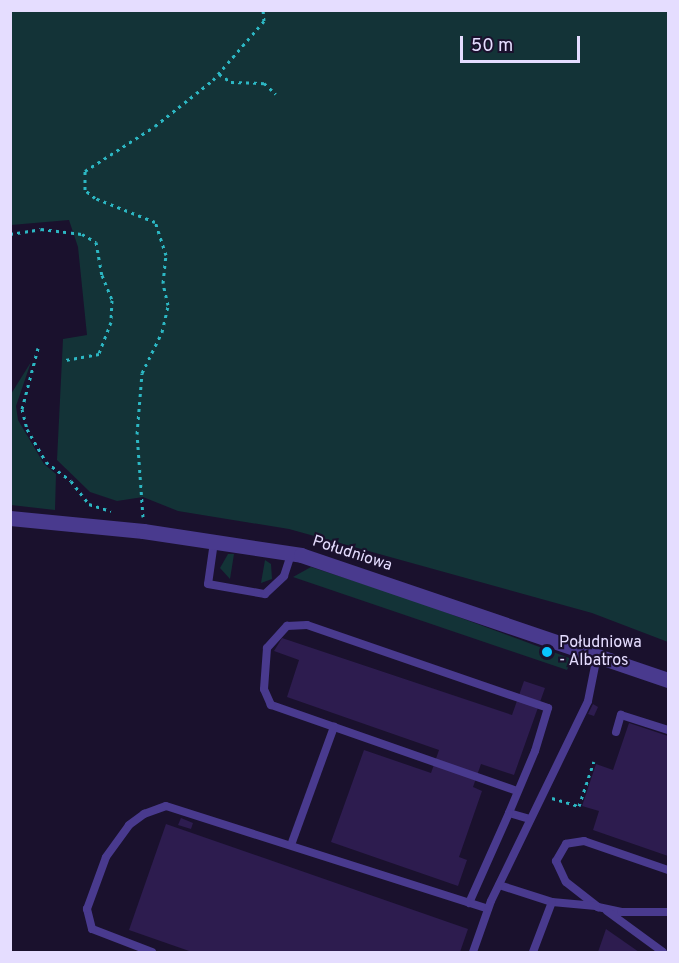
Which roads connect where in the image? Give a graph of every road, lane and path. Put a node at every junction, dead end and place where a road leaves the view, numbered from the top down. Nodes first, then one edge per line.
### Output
1 (263, 10) edge
2 (219, 74) junction
3 (276, 94) dead end
4 (10, 234) edge
5 (38, 348) dead end
6 (66, 360) dead end
7 (115, 512) dead end
8 (10, 518) edge
9 (140, 525) junction
10 (214, 542) junction
11 (291, 554) junction
12 (597, 656) junction
13 (669, 680) edge
14 (334, 727) junction
15 (669, 730) edge
16 (616, 732) dead end
17 (594, 761) dead end
18 (518, 791) junction
19 (547, 797) dead end
20 (508, 813) junction
21 (530, 819) junction
22 (291, 844) junction
23 (669, 870) edge
24 (499, 885) junction
25 (552, 902) junction
26 (469, 903) junction
27 (598, 906) junction
28 (488, 909) junction
29 (669, 912) edge
30 (152, 952) edge
31 (473, 952) edge
32 (533, 952) edge
33 (663, 952) edge

1 - 2 path
2 - 3 path
2 - 9 path
4 - 6 path
5 - 7 path
8 - 9 street, Południowa
9 - 10 street, Południowa
10 - 11 street, Południowa
10 - 11 lane
11 - 12 street, Południowa
12 - 13 street, Południowa
12 - 21 lane
14 - 18 lane
14 - 18 lane
14 - 22 lane
15 - 16 lane
17 - 19 path
18 - 20 lane
20 - 21 lane
20 - 26 lane
21 - 24 lane
22 - 26 lane
22 - 30 lane
23 - 27 lane
24 - 25 lane
24 - 28 lane
25 - 27 lane
25 - 32 lane
26 - 28 lane
27 - 29 lane
27 - 33 lane
28 - 31 lane

